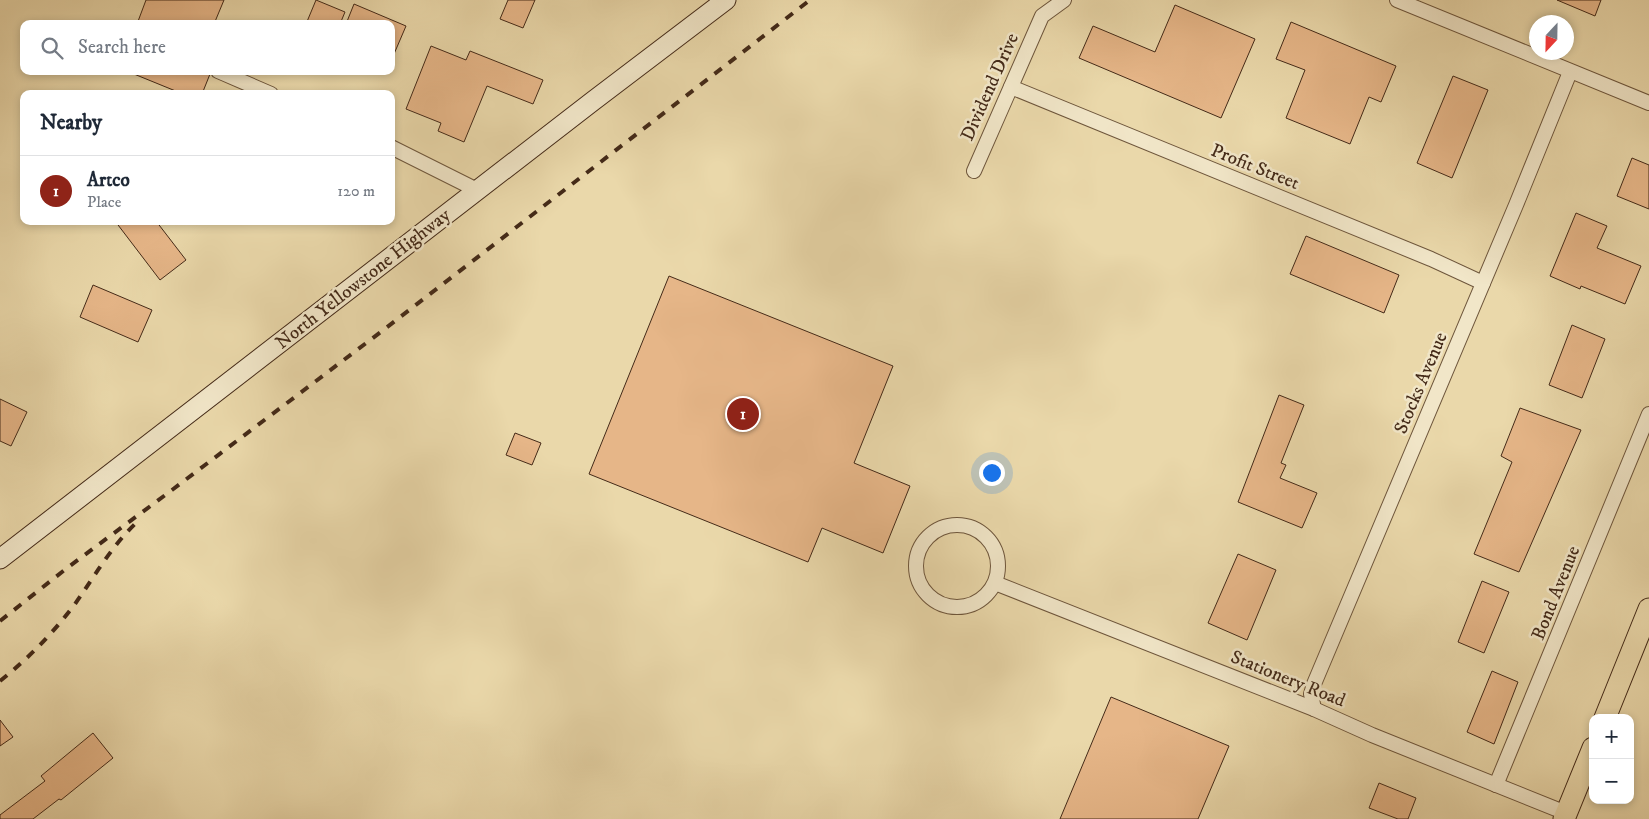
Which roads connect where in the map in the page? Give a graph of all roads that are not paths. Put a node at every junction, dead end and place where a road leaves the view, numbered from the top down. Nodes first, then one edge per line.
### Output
1 (726, 0) edge
2 (1064, 0) edge
3 (1397, 0) edge
4 (1570, 72) junction
5 (227, 75) edge
6 (1011, 87) junction
7 (262, 90) edge
8 (1649, 103) edge
9 (395, 149) edge
10 (974, 171) dead end
11 (477, 190) junction
12 (1483, 283) junction
13 (1649, 414) edge
14 (0, 559) edge
15 (995, 583) junction
16 (1649, 609) edge
17 (1314, 709) junction
18 (1607, 714) edge
19 (1589, 758) edge
20 (1496, 785) junction
21 (1565, 816) edge

1 - 11 main road, North Yellowstone Highway
2 - 6 street, Dividend Drive
3 - 4 street
4 - 8 street
4 - 12 street, Stocks Avenue
5 - 7 street
6 - 10 street, Dividend Drive
6 - 12 street, Profit Street
9 - 11 street
11 - 14 main road, North Yellowstone Highway
12 - 17 street, Stocks Avenue
13 - 20 street, Bond Avenue
15 - 15 street
15 - 17 street, Stationery Road
16 - 18 main road
17 - 20 street, Stationery Road
19 - 21 main road
20 - 21 street, Stationery Road

